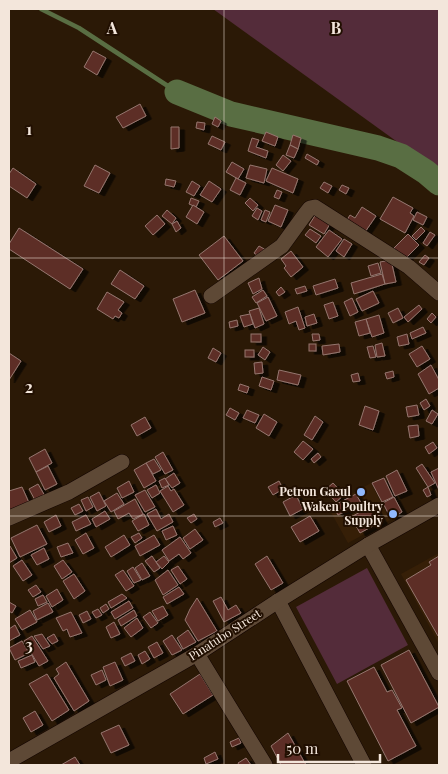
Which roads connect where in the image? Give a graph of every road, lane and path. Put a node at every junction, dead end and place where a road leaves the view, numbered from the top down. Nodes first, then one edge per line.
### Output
1 (439, 293) edge
2 (211, 296) dead end
3 (122, 462) dead end
4 (439, 506) edge
5 (9, 518) edge
6 (368, 544) junction
7 (278, 601) junction
8 (197, 654) junction
9 (439, 672) edge
10 (9, 761) edge
11 (265, 765) edge
12 (364, 765) edge

1 - 2 street
3 - 5 street
4 - 6 street, Pinatubo Street
6 - 7 street, Pinatubo Street
6 - 9 street
7 - 8 street, Pinatubo Street
7 - 12 street
8 - 10 street, Pinatubo Street
8 - 11 street

